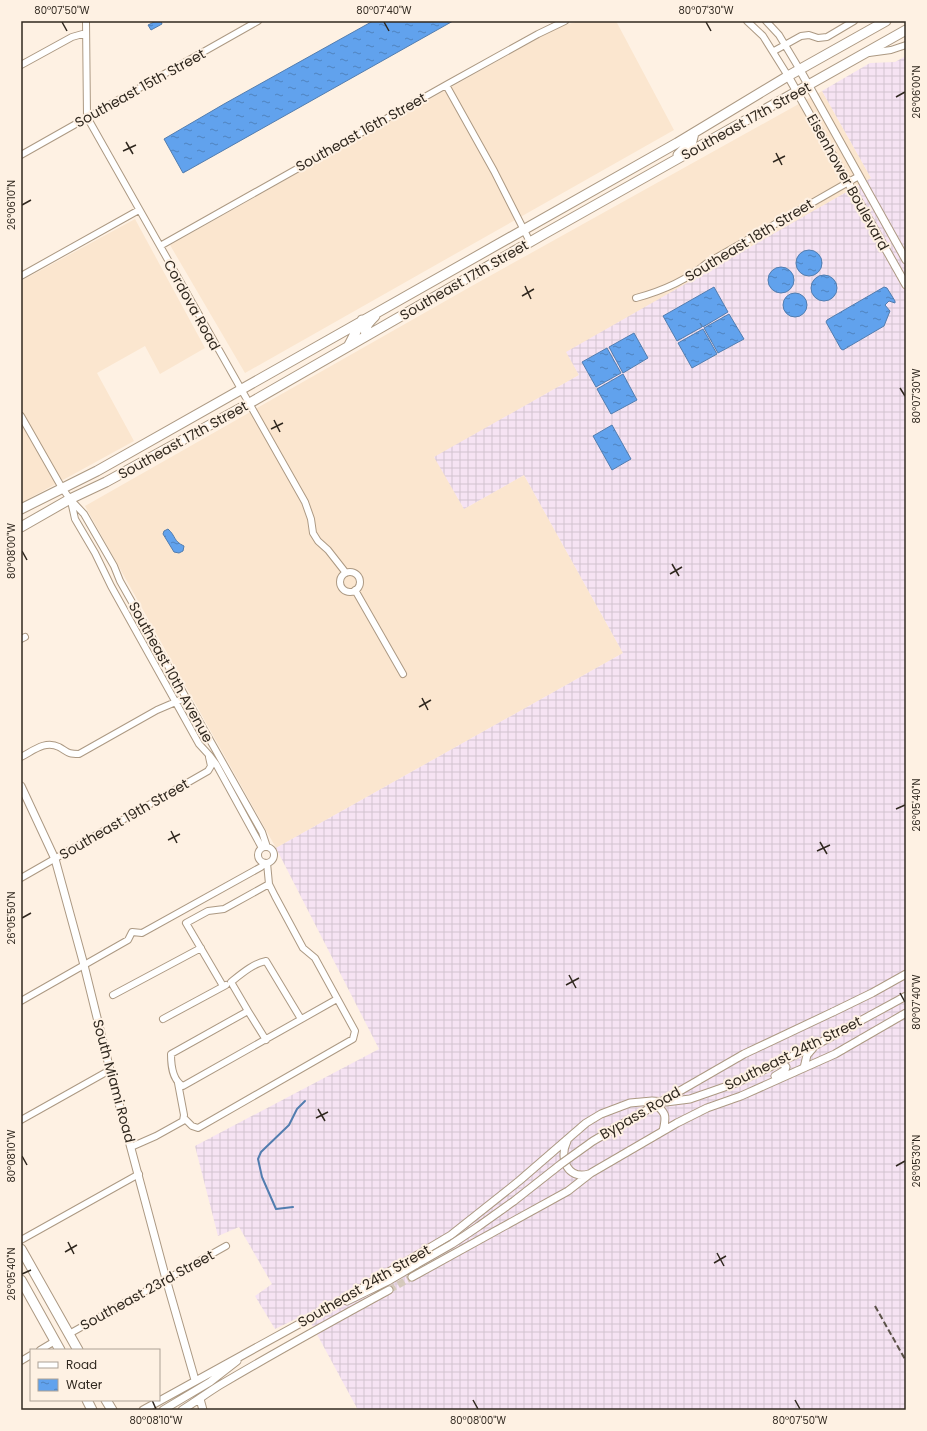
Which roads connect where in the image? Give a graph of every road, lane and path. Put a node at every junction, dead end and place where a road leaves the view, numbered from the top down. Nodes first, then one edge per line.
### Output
1 (86, 21) edge
2 (258, 21) edge
3 (565, 21) edge
4 (747, 21) edge
5 (766, 21) edge
6 (854, 21) edge
7 (886, 21) edge
8 (906, 30) edge
9 (86, 33) junction
10 (784, 45) junction
11 (906, 46) edge
12 (774, 51) junction
13 (865, 53) junction
14 (21, 65) edge
15 (800, 70) junction
16 (788, 76) junction
17 (446, 85) junction
18 (809, 85) junction
19 (798, 92) junction
20 (87, 118) junction
21 (694, 133) junction
22 (21, 155) edge
23 (666, 166) junction
24 (859, 176) junction
25 (849, 182) junction
26 (139, 210) junction
27 (524, 228) junction
28 (530, 242) junction
29 (160, 246) junction
30 (906, 260) edge
31 (21, 276) edge
32 (906, 285) edge
33 (636, 298) dead end
34 (381, 310) junction
35 (362, 320) junction
36 (366, 336) junction
37 (348, 346) junction
38 (240, 389) junction
39 (248, 404) junction
40 (21, 416) edge
41 (62, 488) junction
42 (70, 499) junction
43 (21, 509) edge
44 (21, 526) edge
45 (346, 573) junction
46 (355, 590) junction
47 (160, 654) junction
48 (151, 658) junction
49 (403, 674) dead end
50 (185, 698) junction
51 (175, 702) junction
52 (206, 751) junction
53 (21, 757) edge
54 (21, 786) edge
55 (264, 848) junction
56 (55, 859) junction
57 (266, 864) junction
58 (21, 878) edge
59 (269, 884) junction
60 (200, 948) junction
61 (84, 965) junction
62 (906, 974) edge
63 (231, 982) junction
64 (223, 986) junction
65 (113, 995) dead end
66 (906, 996) edge
67 (337, 999) junction
68 (21, 1000) edge
69 (248, 1011) junction
70 (906, 1013) edge
71 (163, 1019) dead end
72 (301, 1019) junction
73 (266, 1040) junction
74 (816, 1045) junction
75 (779, 1063) junction
76 (804, 1068) junction
77 (110, 1070) junction
78 (178, 1083) junction
79 (768, 1084) junction
80 (652, 1102) junction
81 (184, 1118) junction
82 (21, 1120) edge
83 (663, 1131) junction
84 (569, 1138) junction
85 (132, 1147) junction
86 (591, 1173) junction
87 (139, 1174) junction
88 (21, 1240) edge
89 (226, 1246) dead end
90 (21, 1249) edge
91 (23, 1256) edge
92 (412, 1277) tunnel mouth
93 (166, 1279) junction
94 (21, 1280) edge
95 (390, 1280) junction
96 (389, 1290) tunnel mouth
97 (330, 1307) junction
98 (313, 1332) junction
99 (69, 1334) junction
100 (272, 1339) junction
101 (55, 1341) junction
102 (255, 1348) junction
103 (285, 1348) junction
104 (42, 1349) edge
105 (59, 1349) edge
106 (77, 1349) edge
107 (30, 1356) edge
108 (21, 1361) edge
109 (195, 1380) junction
110 (200, 1399) junction
111 (160, 1400) edge
112 (88, 1401) edge
113 (107, 1401) edge
114 (159, 1401) edge
115 (92, 1410) edge
116 (112, 1410) edge
117 (143, 1410) edge
118 (163, 1410) edge
119 (182, 1410) edge
120 (203, 1410) edge

1 - 9 street, Cordova Road
2 - 20 street, Southeast 15th Street
3 - 17 street, Southeast 16th Street
4 - 12 street, Eisenhower Boulevard
5 - 10 street, Eisenhower Boulevard
6 - 10 street
7 - 15 main road, Southeast 17th Street
8 - 13 main road, Southeast 17th Street
9 - 14 street
9 - 20 street, Cordova Road
10 - 12 street
10 - 15 street, Eisenhower Boulevard
11 - 13 street
12 - 16 street, Eisenhower Boulevard
13 - 18 main road, Southeast 17th Street
15 - 16 main road, Southeast 17th Street
15 - 18 street, Eisenhower Boulevard
16 - 19 street, Eisenhower Boulevard
16 - 21 main road, Southeast 17th Street
17 - 27 street
17 - 29 street, Southeast 16th Street
18 - 19 main road, Southeast 17th Street
18 - 24 street, Eisenhower Boulevard
19 - 23 main road, Southeast 17th Street
19 - 25 street, Eisenhower Boulevard
20 - 22 street, Southeast 15th Street
20 - 26 street, Cordova Road
21 - 23 main road
21 - 27 main road, Southeast 17th Street
23 - 28 main road, Southeast 17th Street
24 - 25 street, Southeast 18th Street
24 - 30 street, Eisenhower Boulevard
25 - 32 street, Eisenhower Boulevard
25 - 33 street, Southeast 18th Street
26 - 29 street, Cordova Road
26 - 31 street
27 - 28 street
27 - 34 main road, Southeast 17th Street
28 - 36 main road, Southeast 17th Street
29 - 38 street, Cordova Road
34 - 35 main road, Southeast 17th Street
34 - 36 main road
35 - 37 main road
35 - 38 main road, Southeast 17th Street
36 - 37 main road, Southeast 17th Street
37 - 39 main road, Southeast 17th Street
38 - 39 street, Cordova Road
38 - 41 main road, Southeast 17th Street
39 - 42 main road, Southeast 17th Street
39 - 45 street, Cordova Road
40 - 41 street, Southeast 10th Avenue
41 - 42 street, Southeast 10th Avenue
41 - 43 main road, Southeast 17th Street
42 - 44 main road, Southeast 17th Street
42 - 47 street, Southeast 10th Avenue
42 - 48 street, Southeast 10th Avenue
45 - 46 street
45 - 46 street
46 - 49 street
47 - 48 street
47 - 50 street, Southeast 10th Avenue
48 - 51 street, Southeast 10th Avenue
50 - 51 street
50 - 55 street, Southeast 10th Avenue
51 - 52 street, Southeast 10th Avenue
51 - 53 street
52 - 55 street, Southeast 10th Avenue
52 - 56 street, Southeast 19th Street
54 - 56 street, South Miami Road
55 - 57 street, Southeast 10th Avenue
55 - 57 street, Southeast 10th Avenue
56 - 58 street, Southeast 19th Street
56 - 61 street, South Miami Road
57 - 59 street, Southeast 10th Avenue
57 - 61 street
59 - 60 street
59 - 67 street, Southeast 10th Avenue
60 - 64 street
60 - 65 street
61 - 68 street
61 - 77 street, South Miami Road
62 - 95 street, Bypass Road, bridge
63 - 64 street
63 - 69 street
63 - 72 street
64 - 71 street
66 - 74 street, Southeast 24th Street
67 - 72 street
67 - 81 street, Southeast 10th Avenue
69 - 73 street
69 - 78 street
70 - 76 street, Southeast 24th Street
72 - 73 street
73 - 78 street
74 - 75 street, Southeast 24th Street
74 - 76 street
75 - 79 street
75 - 80 street, Southeast 24th Street
76 - 79 street, Southeast 24th Street
77 - 82 street
77 - 85 street, South Miami Road
78 - 81 street
79 - 83 street, Southeast 24th Street
80 - 83 street
80 - 84 street, Southeast 24th Street
81 - 85 street
83 - 86 street, Southeast 24th Street
84 - 86 street
84 - 97 street, Southeast 24th Street
85 - 87 street, South Miami Road
86 - 92 street, Southeast 24th Street
87 - 88 street
87 - 93 street, South Miami Road
89 - 93 street, Southeast 23rd Street
90 - 91 main road
91 - 99 main road
93 - 99 street, Southeast 23rd Street
93 - 109 street, South Miami Road
94 - 101 main road
95 - 97 street, Bypass Road
95 - 98 street, Bypass Road
96 - 98 street, Southeast 24th Street
97 - 100 street, Southeast 24th Street
98 - 103 street, Southeast 24th Street
99 - 106 main road
100 - 102 street, Southeast 24th Street
100 - 103 street
101 - 104 street
101 - 105 main road
102 - 109 street, Southeast 24th Street
102 - 118 street
103 - 110 street, Southeast 24th Street
107 - 108 street
109 - 111 street, Southeast 24th Street
110 - 119 street, Southeast 24th Street
110 - 120 street
112 - 115 main road
113 - 116 main road
114 - 117 street, Southeast 24th Street

